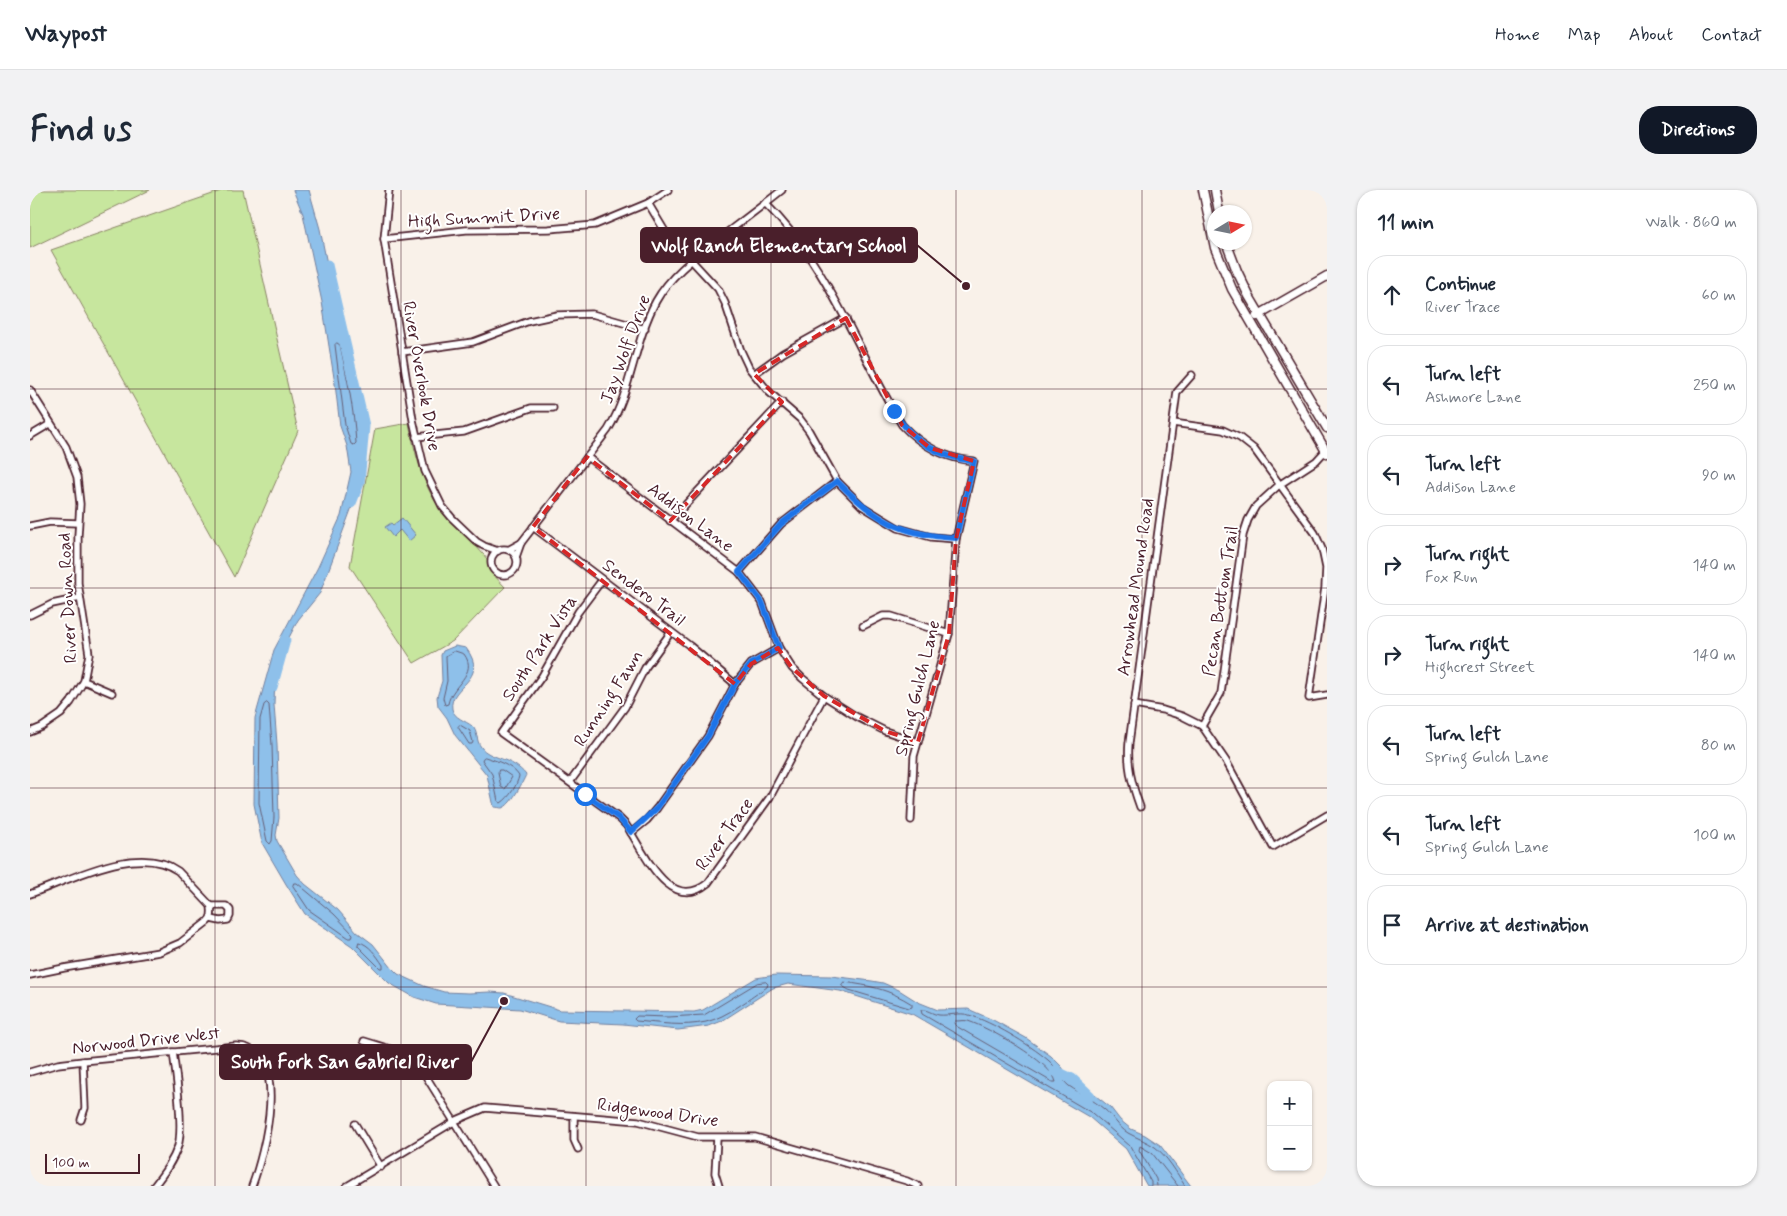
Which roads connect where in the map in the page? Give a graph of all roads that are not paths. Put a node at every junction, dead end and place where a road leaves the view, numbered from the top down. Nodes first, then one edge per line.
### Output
1 (389, 190) edge
2 (668, 190) edge
3 (782, 190) edge
4 (1203, 190) edge
5 (1215, 190) edge
6 (648, 203) junction
7 (765, 203) junction
8 (1218, 205) edge
9 (384, 239) junction
10 (1229, 250) edge
11 (690, 261) junction
12 (1327, 276) edge
13 (1260, 314) junction
14 (846, 318) junction
15 (1250, 320) junction
16 (645, 329) junction
17 (402, 352) junction
18 (754, 374) junction
19 (1192, 375) dead end
20 (30, 390) edge
21 (782, 402) junction
22 (553, 408) dead end
23 (1173, 423) junction
24 (50, 424) junction
25 (1327, 428) edge
26 (30, 436) edge
27 (416, 437) junction
28 (1326, 451) edge
29 (587, 457) junction
30 (837, 481) junction
31 (1279, 485) junction
32 (670, 521) junction
33 (78, 522) junction
34 (30, 526) edge
35 (533, 527) junction
36 (956, 538) junction
37 (521, 543) junction
38 (484, 546) junction
39 (508, 550) junction
40 (498, 551) junction
41 (516, 557) junction
42 (491, 560) junction
43 (739, 572) junction
44 (602, 580) junction
45 (80, 598) junction
46 (30, 615) edge
47 (863, 626) dead end
48 (671, 632) junction
49 (949, 634) junction
50 (779, 648) junction
51 (84, 682) junction
52 (735, 684) junction
53 (112, 693) dead end
54 (1327, 694) edge
55 (824, 696) junction
56 (1134, 705) junction
57 (1202, 726) junction
58 (30, 732) edge
59 (501, 733) joint
60 (918, 742) junction
61 (570, 782) junction
62 (1140, 807) dead end
63 (1327, 815) edge
64 (911, 820) dead end
65 (631, 832) junction
66 (30, 894) edge
67 (211, 906) junction
68 (210, 919) junction
69 (30, 975) edge
70 (364, 1041) dead end
71 (174, 1052) junction
72 (83, 1061) junction
73 (30, 1072) edge
74 (574, 1116) junction
75 (81, 1120) dead end
76 (454, 1122) junction
77 (355, 1124) dead end
78 (717, 1138) junction
79 (578, 1149) dead end
80 (381, 1166) junction
81 (254, 1185) edge
82 (154, 1186) edge
83 (347, 1186) edge
84 (494, 1186) edge
85 (719, 1186) edge
86 (918, 1186) edge

1 - 9 street, River Overlook Drive
2 - 6 street, High Summit Drive
3 - 7 street, Jay Wolf Drive
4 - 15 street
5 - 8 street
6 - 9 street, High Summit Drive
6 - 11 street
7 - 11 street, Jay Wolf Drive
7 - 14 street, Spring Gulch Lane
9 - 17 street, River Overlook Drive
10 - 13 street
11 - 16 street, Jay Wolf Drive
11 - 18 street
12 - 13 street
13 - 15 street
13 - 25 street
14 - 18 street
14 - 36 street, Spring Gulch Lane
15 - 28 street
16 - 17 street
16 - 29 street, Jay Wolf Drive
17 - 27 street, River Overlook Drive
18 - 21 street
19 - 23 street, Arrowhead Mound Road
20 - 24 street, River Down Road
21 - 30 street
21 - 32 street
22 - 27 street
23 - 31 street
23 - 56 street, Arrowhead Mound Road
24 - 26 street
24 - 33 street, River Down Road
27 - 38 street, River Overlook Drive
28 - 31 street, Pecan Bottom Trail
29 - 32 street, Addison Lane
29 - 35 street, Jay Wolf Drive
30 - 36 street
30 - 43 street
31 - 54 street
31 - 57 street, Pecan Bottom Trail
32 - 43 street, Addison Lane
33 - 34 street
33 - 45 street, River Down Road
35 - 37 street, Jay Wolf Drive
35 - 44 street, Sendero Trail
36 - 49 street, Spring Gulch Lane
37 - 39 street, Jay Wolf Drive
37 - 41 street, Jay Wolf Drive
38 - 40 street
38 - 42 street
39 - 40 street
39 - 41 street
40 - 42 street
41 - 42 street
43 - 50 street, Addison Lane
44 - 48 street, Sendero Trail
44 - 59 street, South Park Vista
45 - 46 street
45 - 51 street, River Down Road
47 - 49 street
48 - 52 street, Sendero Trail
48 - 61 street, Running Fawn
49 - 60 street, Spring Gulch Lane
50 - 52 street
50 - 55 street, Addison Lane
51 - 53 street
51 - 58 street, River Down Road
52 - 65 street
55 - 60 street, Addison Lane
55 - 65 street, River Trace
56 - 57 street
56 - 62 street, Arrowhead Mound Road
57 - 63 street
59 - 61 street, River Trace
60 - 64 street, Spring Gulch Lane
61 - 65 street, River Trace
66 - 67 street
67 - 68 street
67 - 68 street
68 - 69 street
70 - 76 street
71 - 72 street, Norwood Drive West
71 - 81 street, Norwood Drive West
71 - 82 street
72 - 73 street, Norwood Drive West
72 - 75 street
74 - 76 street, Ridgewood Drive
74 - 78 street, Ridgewood Drive
74 - 79 street
76 - 80 street, Ridgewood Drive
76 - 84 street
77 - 80 street
78 - 85 street
78 - 86 street, Ridgewood Drive
80 - 83 street, Ridgewood Drive

